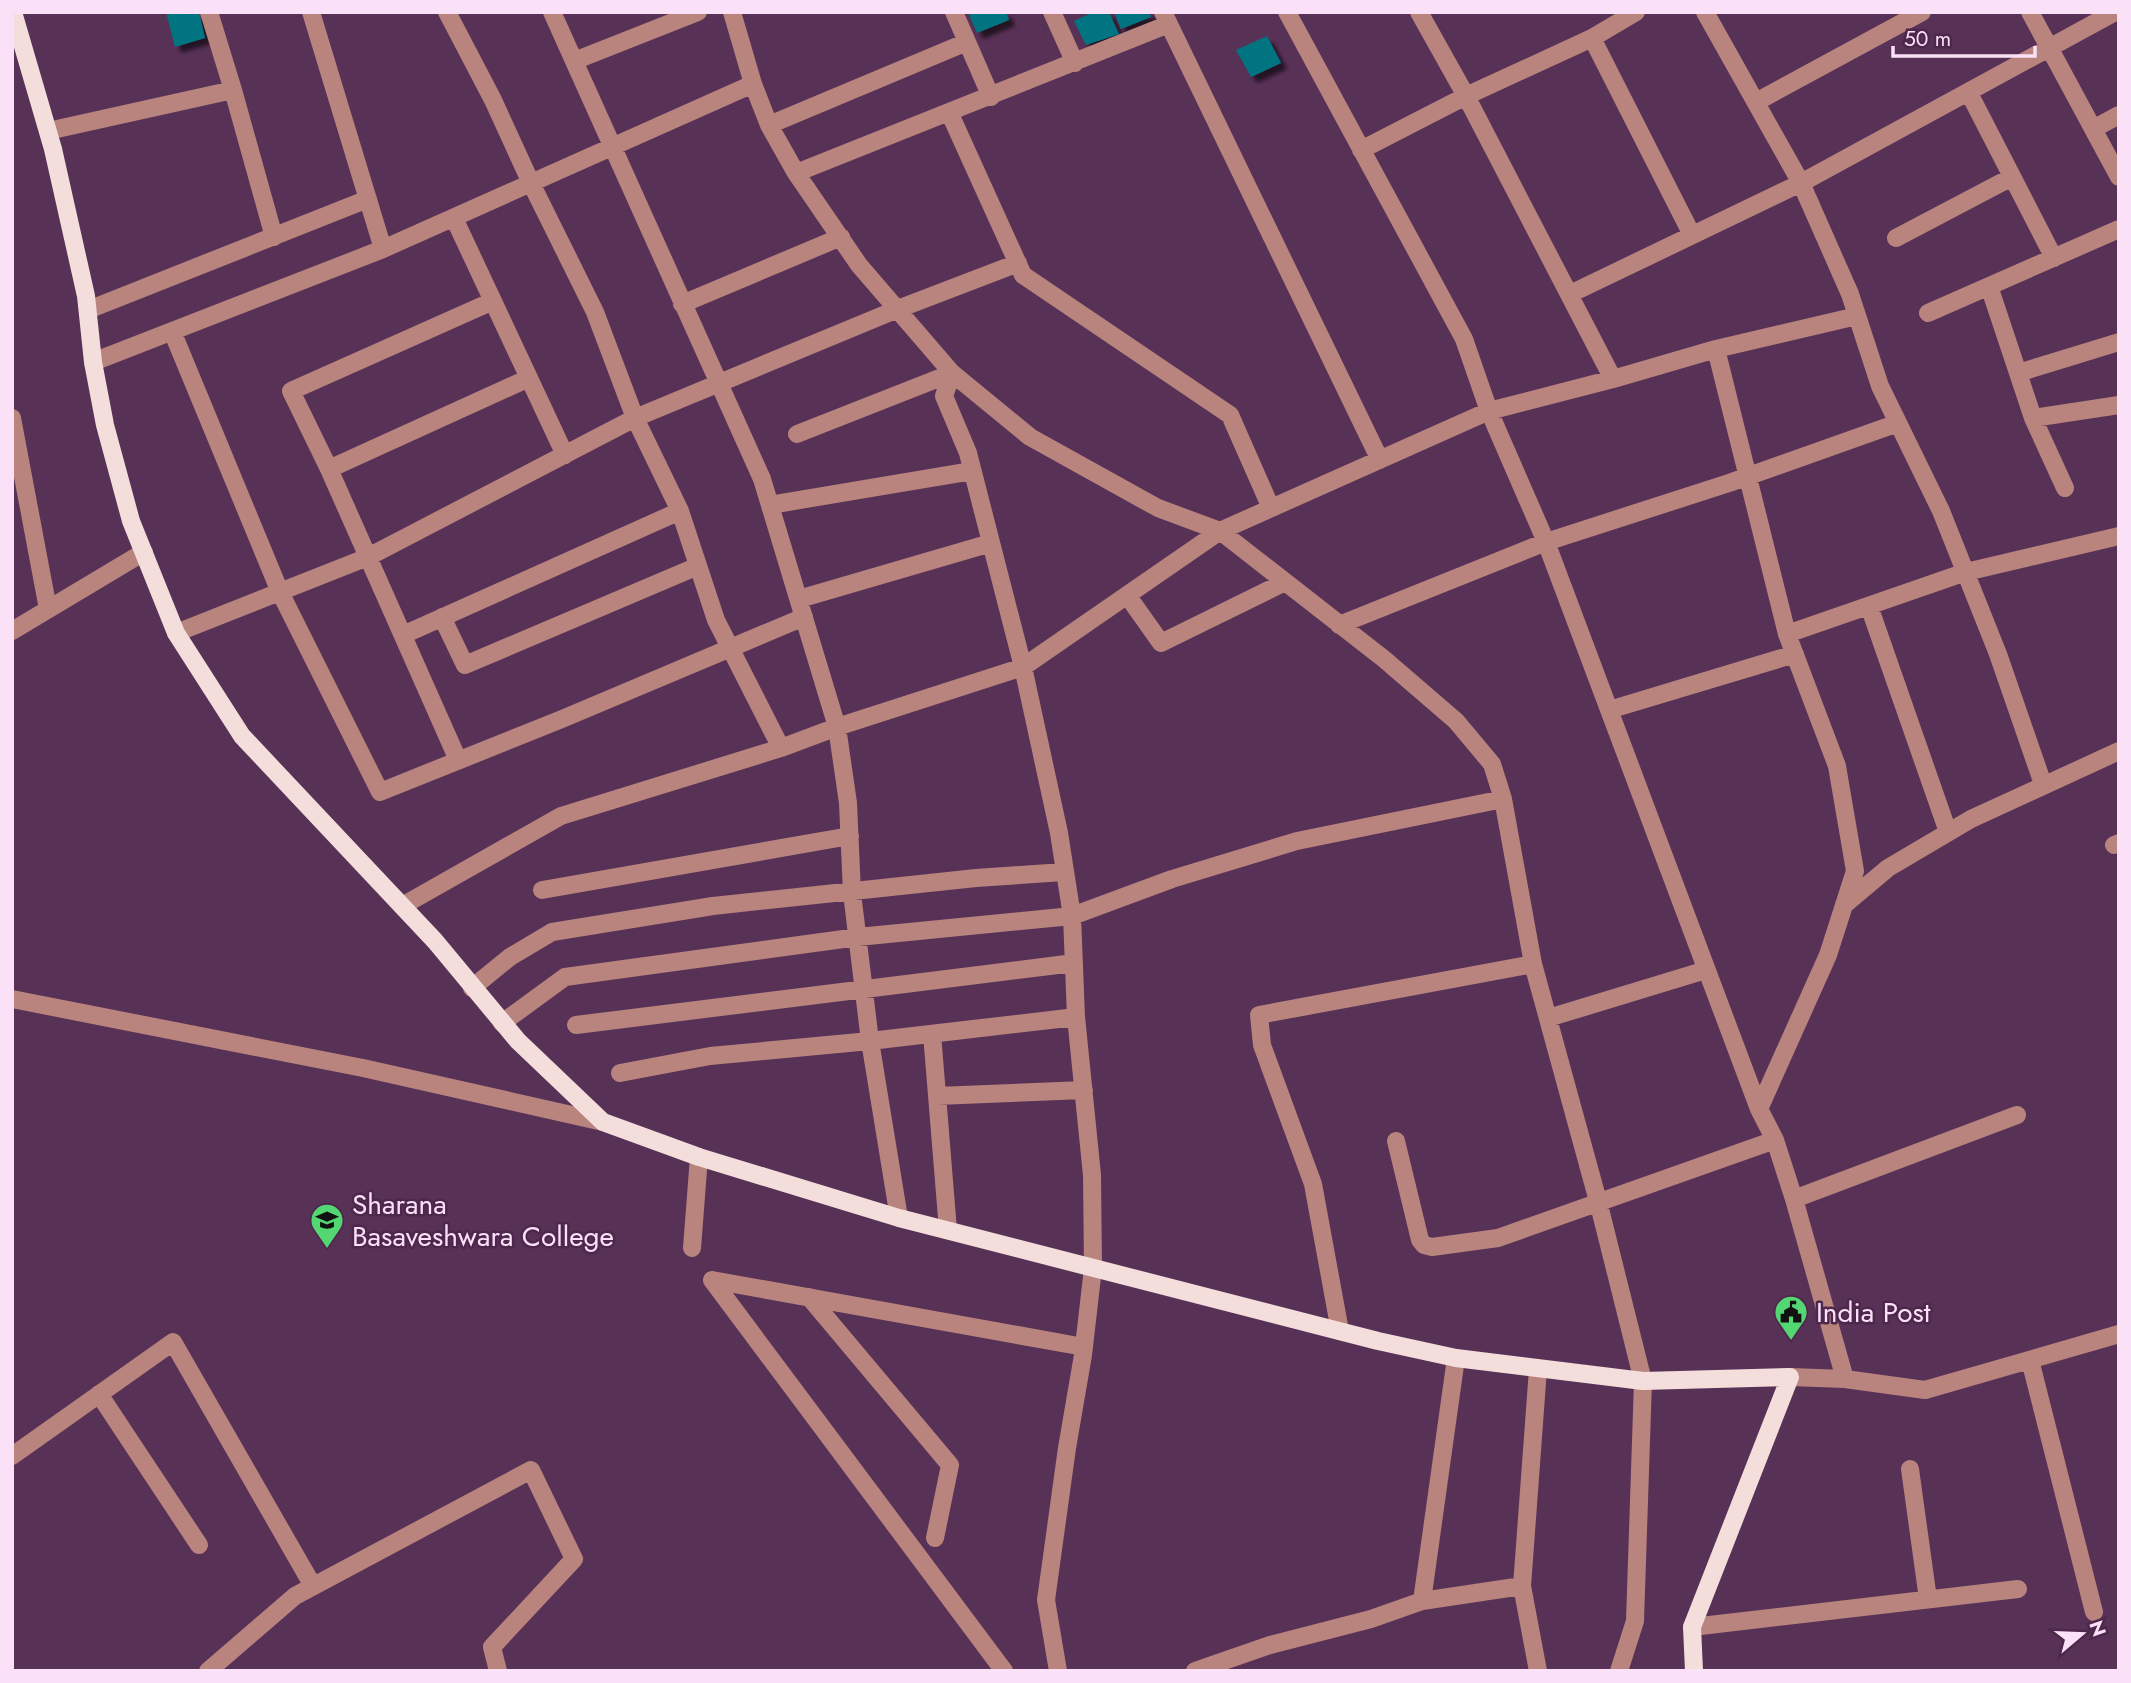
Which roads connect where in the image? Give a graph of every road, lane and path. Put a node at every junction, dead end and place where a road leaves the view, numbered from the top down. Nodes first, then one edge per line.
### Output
1 (13, 12) edge
2 (209, 12) edge
3 (310, 12) edge
4 (447, 12) edge
5 (552, 12) edge
6 (698, 12) edge
7 (732, 12) edge
8 (954, 12) edge
9 (1052, 12) edge
10 (1286, 12) edge
11 (1419, 12) edge
12 (1636, 12) edge
13 (1706, 12) edge
14 (1922, 12) edge
15 (2029, 12) edge
16 (2115, 12) edge
17 (1166, 18) edge
18 (1592, 38) junction
19 (967, 42) junction
20 (2049, 49) junction
21 (574, 61) junction
22 (1075, 63) junction
23 (753, 84) junction
24 (233, 90) junction
25 (1969, 93) junction
26 (1466, 96) junction
27 (991, 97) junction
28 (1756, 102) junction
29 (950, 114) junction
30 (2119, 115) edge
31 (769, 125) junction
32 (2093, 129) junction
33 (48, 131) junction
34 (611, 147) junction
35 (1362, 150) junction
36 (2117, 170) edge
37 (796, 173) junction
38 (2012, 177) junction
39 (531, 183) junction
40 (1801, 183) junction
41 (368, 199) junction
42 (454, 218) junction
43 (2119, 229) edge
44 (1692, 235) junction
45 (274, 237) junction
46 (841, 237) junction
47 (1896, 237) dead end
48 (383, 249) junction
49 (2054, 258) junction
50 (1018, 263) junction
51 (1989, 286) junction
52 (1570, 294) junction
53 (493, 301) junction
54 (682, 304) junction
55 (898, 309) junction
56 (88, 310) junction
57 (1928, 313) dead end
58 (1857, 316) junction
59 (172, 331) junction
60 (2119, 342) edge
61 (1716, 349) junction
62 (93, 362) junction
63 (952, 373) junction
64 (2018, 373) junction
65 (529, 378) junction
66 (1613, 379) junction
67 (718, 384) junction
68 (2119, 405) edge
69 (1489, 411) junction
70 (12, 418) edge
71 (635, 418) junction
72 (2033, 418) junction
73 (1898, 423) junction
74 (797, 434) dead end
75 (565, 455) junction
76 (1380, 460) junction
77 (329, 469) junction
78 (972, 471) junction
79 (1749, 476) junction
80 (2066, 488) dead end
81 (769, 505) junction
82 (1272, 508) junction
83 (680, 511) junction
84 (1220, 531) junction
85 (2119, 536) edge
86 (1546, 542) junction
87 (991, 543) junction
88 (144, 552) junction
89 (368, 557) junction
90 (698, 566) junction
91 (1966, 572) junction
92 (1285, 582) junction
93 (280, 592) junction
94 (1127, 595) junction
95 (799, 600) junction
96 (1868, 606) junction
97 (48, 609) junction
98 (442, 617) junction
99 (804, 617) junction
100 (1339, 625) junction
101 (12, 631) edge
102 (176, 633) junction
103 (1787, 634) junction
104 (403, 635) junction
105 (729, 648) junction
106 (1795, 654) junction
107 (1023, 667) junction
108 (1609, 710) junction
109 (838, 727) junction
110 (781, 748) junction
111 (2119, 751) edge
112 (458, 760) junction
113 (2043, 784) junction
114 (1503, 799) junction
115 (1948, 832) junction
116 (850, 836) junction
117 (1064, 872) junction
118 (542, 890) dead end
119 (852, 893) junction
120 (1844, 905) junction
121 (402, 906) junction
122 (1072, 916) junction
123 (858, 937) junction
124 (1074, 962) junction
125 (1533, 964) junction
126 (1706, 970) junction
127 (865, 987) junction
128 (472, 988) junction
129 (13, 1001) edge
130 (1076, 1017) junction
131 (1548, 1018) junction
132 (502, 1023) junction
133 (576, 1025) dead end
134 (932, 1034) junction
135 (870, 1041) junction
136 (620, 1073) dead end
137 (1084, 1090) junction
138 (937, 1096) junction
139 (1759, 1109) junction
140 (2017, 1115) dead end
141 (603, 1122) junction
142 (1775, 1140) junction
143 (1396, 1141) dead end
144 (699, 1157) junction
145 (1794, 1199) junction
146 (1598, 1201) junction
147 (899, 1218) junction
148 (948, 1230) junction
149 (692, 1248) dead end
150 (1093, 1268) junction
151 (809, 1297) junction
152 (1340, 1331) junction
153 (2119, 1334) edge
154 (1084, 1347) junction
155 (1456, 1358) junction
156 (2030, 1360) junction
157 (1538, 1369) junction
158 (1790, 1377) junction
159 (1845, 1379) junction
160 (1643, 1381) junction
161 (99, 1394) junction
162 (12, 1456) edge
163 (1910, 1469) dead end
164 (935, 1538) dead end
165 (199, 1545) dead end
166 (313, 1586) junction
167 (1522, 1586) junction
168 (2018, 1589) dead end
169 (1928, 1599) junction
170 (1422, 1601) junction
171 (2094, 1612) dead end
172 (1692, 1627) junction
173 (208, 1671) edge
174 (498, 1671) edge
175 (1004, 1671) edge
176 (1058, 1671) edge
177 (1195, 1671) edge
178 (1538, 1671) edge
179 (1619, 1671) edge
180 (1694, 1671) edge

1 - 33 main road
2 - 24 street
3 - 41 street
4 - 39 street
5 - 21 street
6 - 21 street
7 - 23 street
8 - 19 street
9 - 22 street
10 - 35 street
11 - 26 street
12 - 18 street
13 - 28 street
14 - 28 street
15 - 20 street
16 - 20 street
17 - 22 street
17 - 76 street
18 - 26 street
18 - 44 street
19 - 27 street
19 - 31 street
20 - 25 street
20 - 32 street
21 - 34 street
22 - 27 street
23 - 31 street
23 - 34 street
24 - 33 street
24 - 45 street
25 - 38 street
25 - 40 street
26 - 35 street
26 - 52 street
27 - 29 street
28 - 40 street
29 - 37 street
29 - 50 street
30 - 32 street
31 - 37 street
32 - 36 street
33 - 56 main road
34 - 39 street
34 - 54 street
35 - 69 street
37 - 46 street
38 - 47 street
38 - 49 street
39 - 42 street
39 - 71 street
40 - 44 street
40 - 58 street
41 - 45 street
41 - 48 street
42 - 48 street
42 - 53 street
43 - 49 street
44 - 52 street
45 - 56 street
46 - 54 street
46 - 55 street
48 - 59 street
49 - 51 street
50 - 55 street
50 - 82 street
51 - 57 street
51 - 64 street
52 - 66 street
53 - 65 street
53 - 77 street
54 - 67 street
55 - 63 street
55 - 67 street
56 - 62 main road
58 - 61 street
58 - 73 street
59 - 62 street
59 - 93 street
60 - 64 street
61 - 66 street
61 - 79 street
62 - 88 main road
63 - 74 street
63 - 78 street
63 - 84 street
64 - 72 street
65 - 75 street
65 - 77 street
66 - 69 street
67 - 71 street
67 - 81 street
68 - 72 street
69 - 76 street
69 - 86 street
70 - 97 street
71 - 75 street
71 - 83 street
72 - 80 street
73 - 79 street
73 - 91 street
75 - 89 street
76 - 82 street
77 - 89 street
78 - 81 street
78 - 87 street
79 - 86 street
79 - 103 street
81 - 95 street
82 - 84 street
83 - 90 street
83 - 98 street
84 - 92 street
84 - 94 street
85 - 91 street
86 - 100 street
86 - 108 street
87 - 95 street
87 - 107 street
88 - 97 street
88 - 102 main road
89 - 93 street
89 - 104 street
90 - 98 street
90 - 105 street
91 - 96 street
91 - 113 street
92 - 94 street
92 - 100 street
93 - 102 street
93 - 112 street
94 - 107 street
95 - 99 street
96 - 103 street
96 - 115 street
97 - 101 street
98 - 104 street
99 - 105 street
99 - 109 street
100 - 114 street
102 - 121 main road
103 - 106 street
104 - 112 street
105 - 110 street
105 - 112 street
106 - 108 street
106 - 120 street
107 - 109 street
107 - 117 street
108 - 126 street
109 - 110 street
109 - 116 street
110 - 121 street
111 - 113 street
113 - 115 street
114 - 122 street
114 - 125 street
115 - 120 street
116 - 118 street
116 - 119 street
117 - 119 street
117 - 122 street
119 - 123 street
119 - 128 street
120 - 139 street
121 - 128 main road
122 - 123 street
122 - 124 street
123 - 127 street
123 - 132 street
124 - 127 street
124 - 130 street
125 - 131 street
125 - 152 street
126 - 131 street
126 - 139 street
127 - 133 street
127 - 135 street
128 - 132 main road
129 - 141 street
130 - 134 street
130 - 137 street
131 - 146 street
132 - 141 main road
134 - 135 street
134 - 138 street
135 - 136 street
135 - 147 street
137 - 138 street
137 - 150 street
138 - 148 street
139 - 142 street
140 - 145 street
141 - 144 main road
142 - 145 street
142 - 146 street
143 - 146 street
144 - 147 main road
144 - 149 street
145 - 159 street
146 - 160 street
147 - 148 main road
148 - 150 main road
150 - 152 main road
150 - 154 street
151 - 154 street
151 - 164 street
151 - 175 street
152 - 155 main road
153 - 156 street
154 - 176 street
155 - 157 main road
155 - 170 street
156 - 159 street
156 - 171 street
157 - 160 main road
157 - 167 street
158 - 159 street
158 - 160 main road
158 - 172 main road
160 - 179 street
161 - 162 street
161 - 165 street
161 - 166 street
163 - 169 street
166 - 173 street
166 - 174 street
167 - 170 street
167 - 178 street
168 - 169 street
169 - 172 street
170 - 177 street
172 - 180 main road

